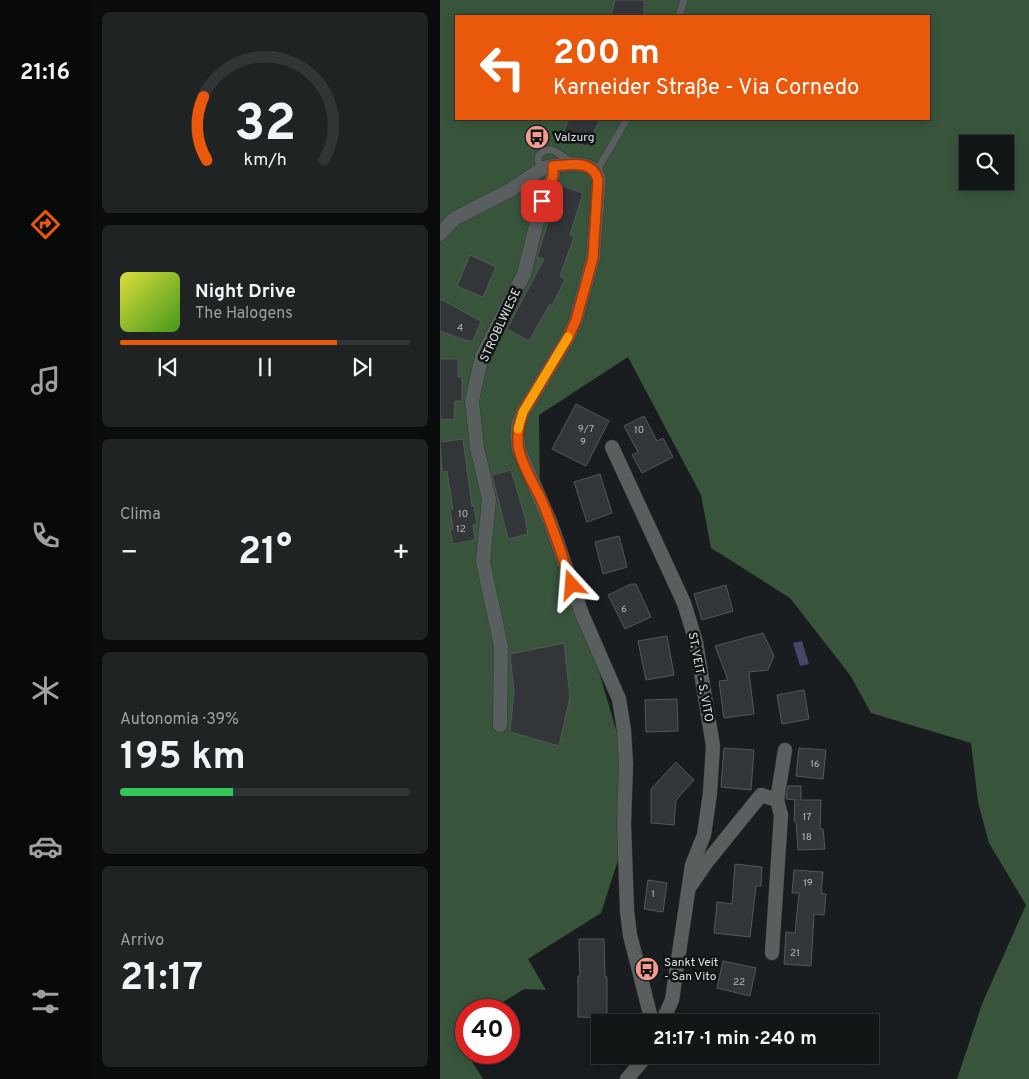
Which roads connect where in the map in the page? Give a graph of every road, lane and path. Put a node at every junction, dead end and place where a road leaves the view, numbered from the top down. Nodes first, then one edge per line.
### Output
1 (684, 0) edge
2 (679, 15) edge
3 (625, 120) edge
4 (548, 167) junction
5 (596, 172) junction
6 (440, 234) edge
7 (612, 447) dead end
8 (500, 725) dead end
9 (785, 750) dead end
10 (777, 800) junction
11 (688, 890) junction
12 (772, 954) dead end
13 (650, 1014) edge
14 (666, 1014) edge
15 (640, 1064) edge
16 (627, 1079) edge

1 - 2 lane
3 - 5 lane
4 - 5 street
4 - 6 street
4 - 8 street, STROBLWIESE
5 - 13 street
7 - 11 street, ST. VEIT - S. VITO
9 - 10 street
10 - 11 street, ST. VEIT - S. VITO
10 - 12 street
11 - 14 street, ST. VEIT - S. VITO
15 - 16 street

